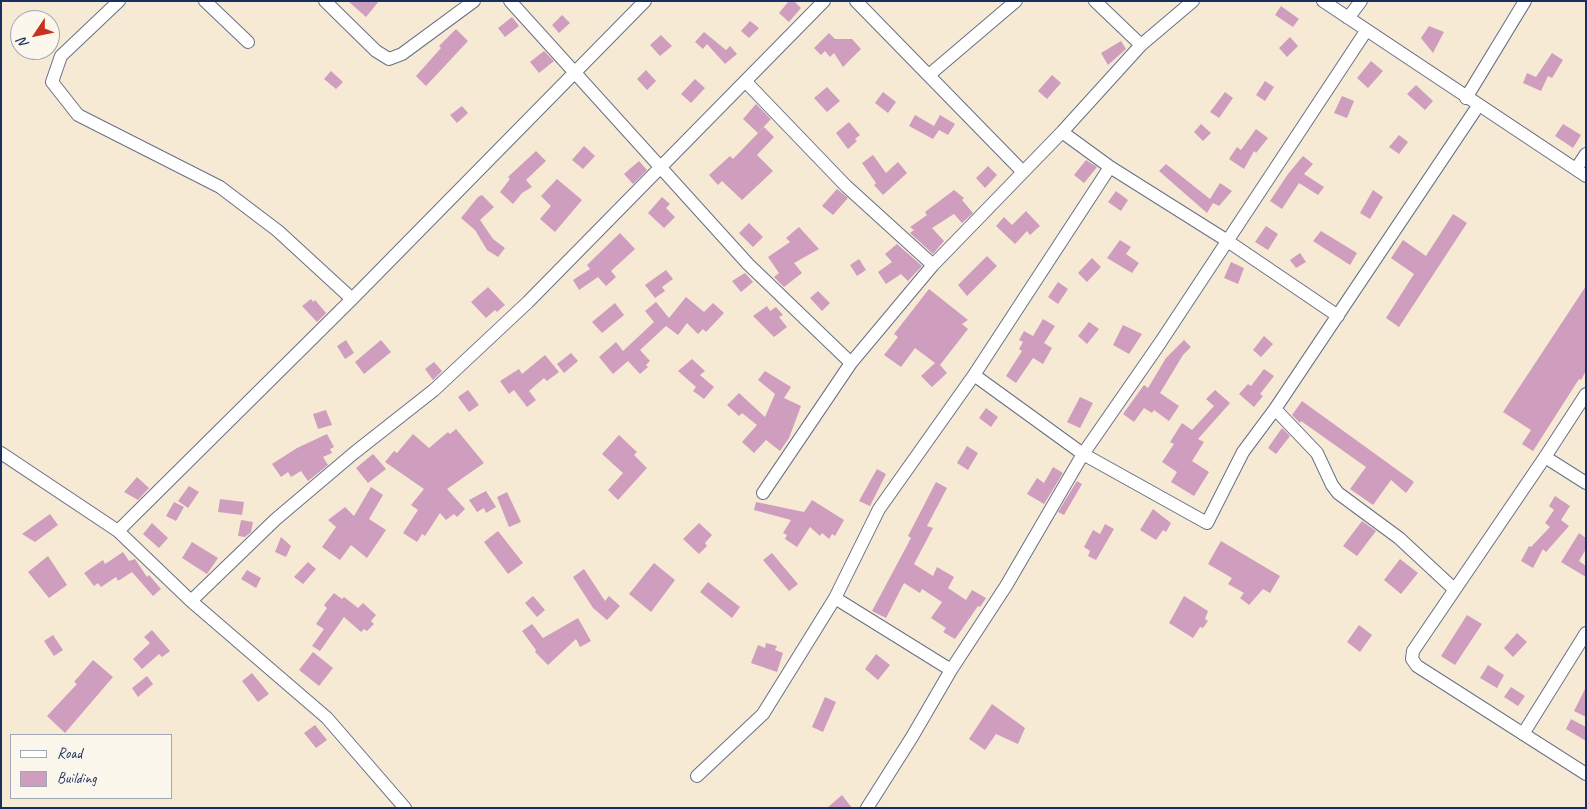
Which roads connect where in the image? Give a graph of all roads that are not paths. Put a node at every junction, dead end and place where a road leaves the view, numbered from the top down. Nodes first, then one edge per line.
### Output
1 (119, 1) edge
2 (205, 1) edge
3 (325, 1) edge
4 (474, 1) edge
5 (510, 1) edge
6 (644, 1) edge
7 (824, 1) edge
8 (856, 1) edge
9 (1016, 1) edge
10 (1095, 1) edge
11 (1193, 1) edge
12 (1322, 1) edge
13 (1361, 1) edge
14 (1525, 1) edge
15 (1348, 18) junction
16 (1366, 31) junction
17 (248, 42) dead end
18 (1141, 45) junction
19 (575, 71) junction
20 (929, 76) junction
21 (746, 82) junction
22 (1466, 98) junction
23 (1478, 106) junction
24 (1062, 132) junction
25 (1586, 154) edge
26 (1110, 167) junction
27 (661, 168) junction
28 (1022, 171) junction
29 (1581, 172) edge
30 (1226, 240) junction
31 (933, 265) junction
32 (352, 299) junction
33 (1338, 316) junction
34 (851, 363) junction
35 (974, 375) junction
36 (1586, 394) edge
37 (1275, 409) junction
38 (1, 453) edge
39 (1083, 454) junction
40 (1545, 457) junction
41 (1586, 483) edge
42 (762, 493) dead end
43 (118, 531) junction
44 (1454, 589) junction
45 (835, 598) junction
46 (191, 601) junction
47 (1586, 634) edge
48 (951, 670) junction
49 (1523, 734) junction
50 (1586, 774) edge
51 (697, 776) dead end
52 (405, 808) edge
53 (867, 808) edge

1 - 32 street
2 - 17 street
3 - 4 street
5 - 19 street
6 - 19 street
7 - 21 street
8 - 20 street
9 - 20 street
10 - 18 street
11 - 18 street
12 - 15 street
13 - 15 street
14 - 22 street
15 - 16 street
16 - 22 street
16 - 30 street
18 - 24 street
19 - 27 street
19 - 32 street
20 - 28 street
21 - 27 street
21 - 31 street
22 - 23 street
23 - 29 street
23 - 33 street
24 - 26 street
24 - 28 street
25 - 29 street
26 - 30 street
26 - 35 street
27 - 34 street
27 - 46 street
28 - 31 street
30 - 33 street
30 - 39 street
31 - 34 street
32 - 43 street
33 - 37 street
34 - 42 street
35 - 39 street
35 - 45 street
36 - 40 street
37 - 39 street
37 - 44 street
38 - 43 street
39 - 48 street
40 - 41 street
40 - 44 street
43 - 46 street
44 - 49 street
45 - 48 street
45 - 51 street
46 - 52 street
47 - 49 street
48 - 53 street
49 - 50 street

